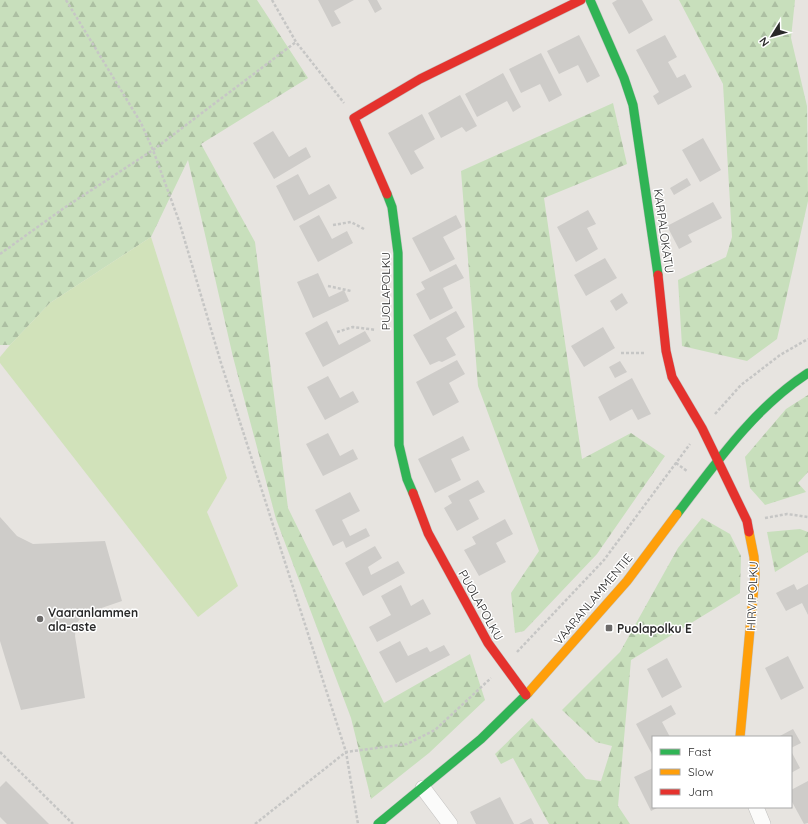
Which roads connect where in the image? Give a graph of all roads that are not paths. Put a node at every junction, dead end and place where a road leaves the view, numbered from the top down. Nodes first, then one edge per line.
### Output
1 (581, 0) edge
2 (590, 0) edge
3 (808, 373) edge
4 (717, 462) junction
5 (526, 695) junction
6 (740, 736) edge
7 (423, 788) junction
8 (756, 808) edge
9 (378, 824) edge
10 (450, 824) edge
11 (763, 824) edge

1 - 5 street, PUOLAPOLKU
2 - 4 street, KARPALOKATU
3 - 4 street, VAARANLAMMENTIE
4 - 5 street, VAARANLAMMENTIE
4 - 6 street, HIRVIPOLKU
5 - 7 street, VAARANLAMMENTIE
7 - 9 street, VAARANLAMMENTIE
7 - 10 street
8 - 11 street

